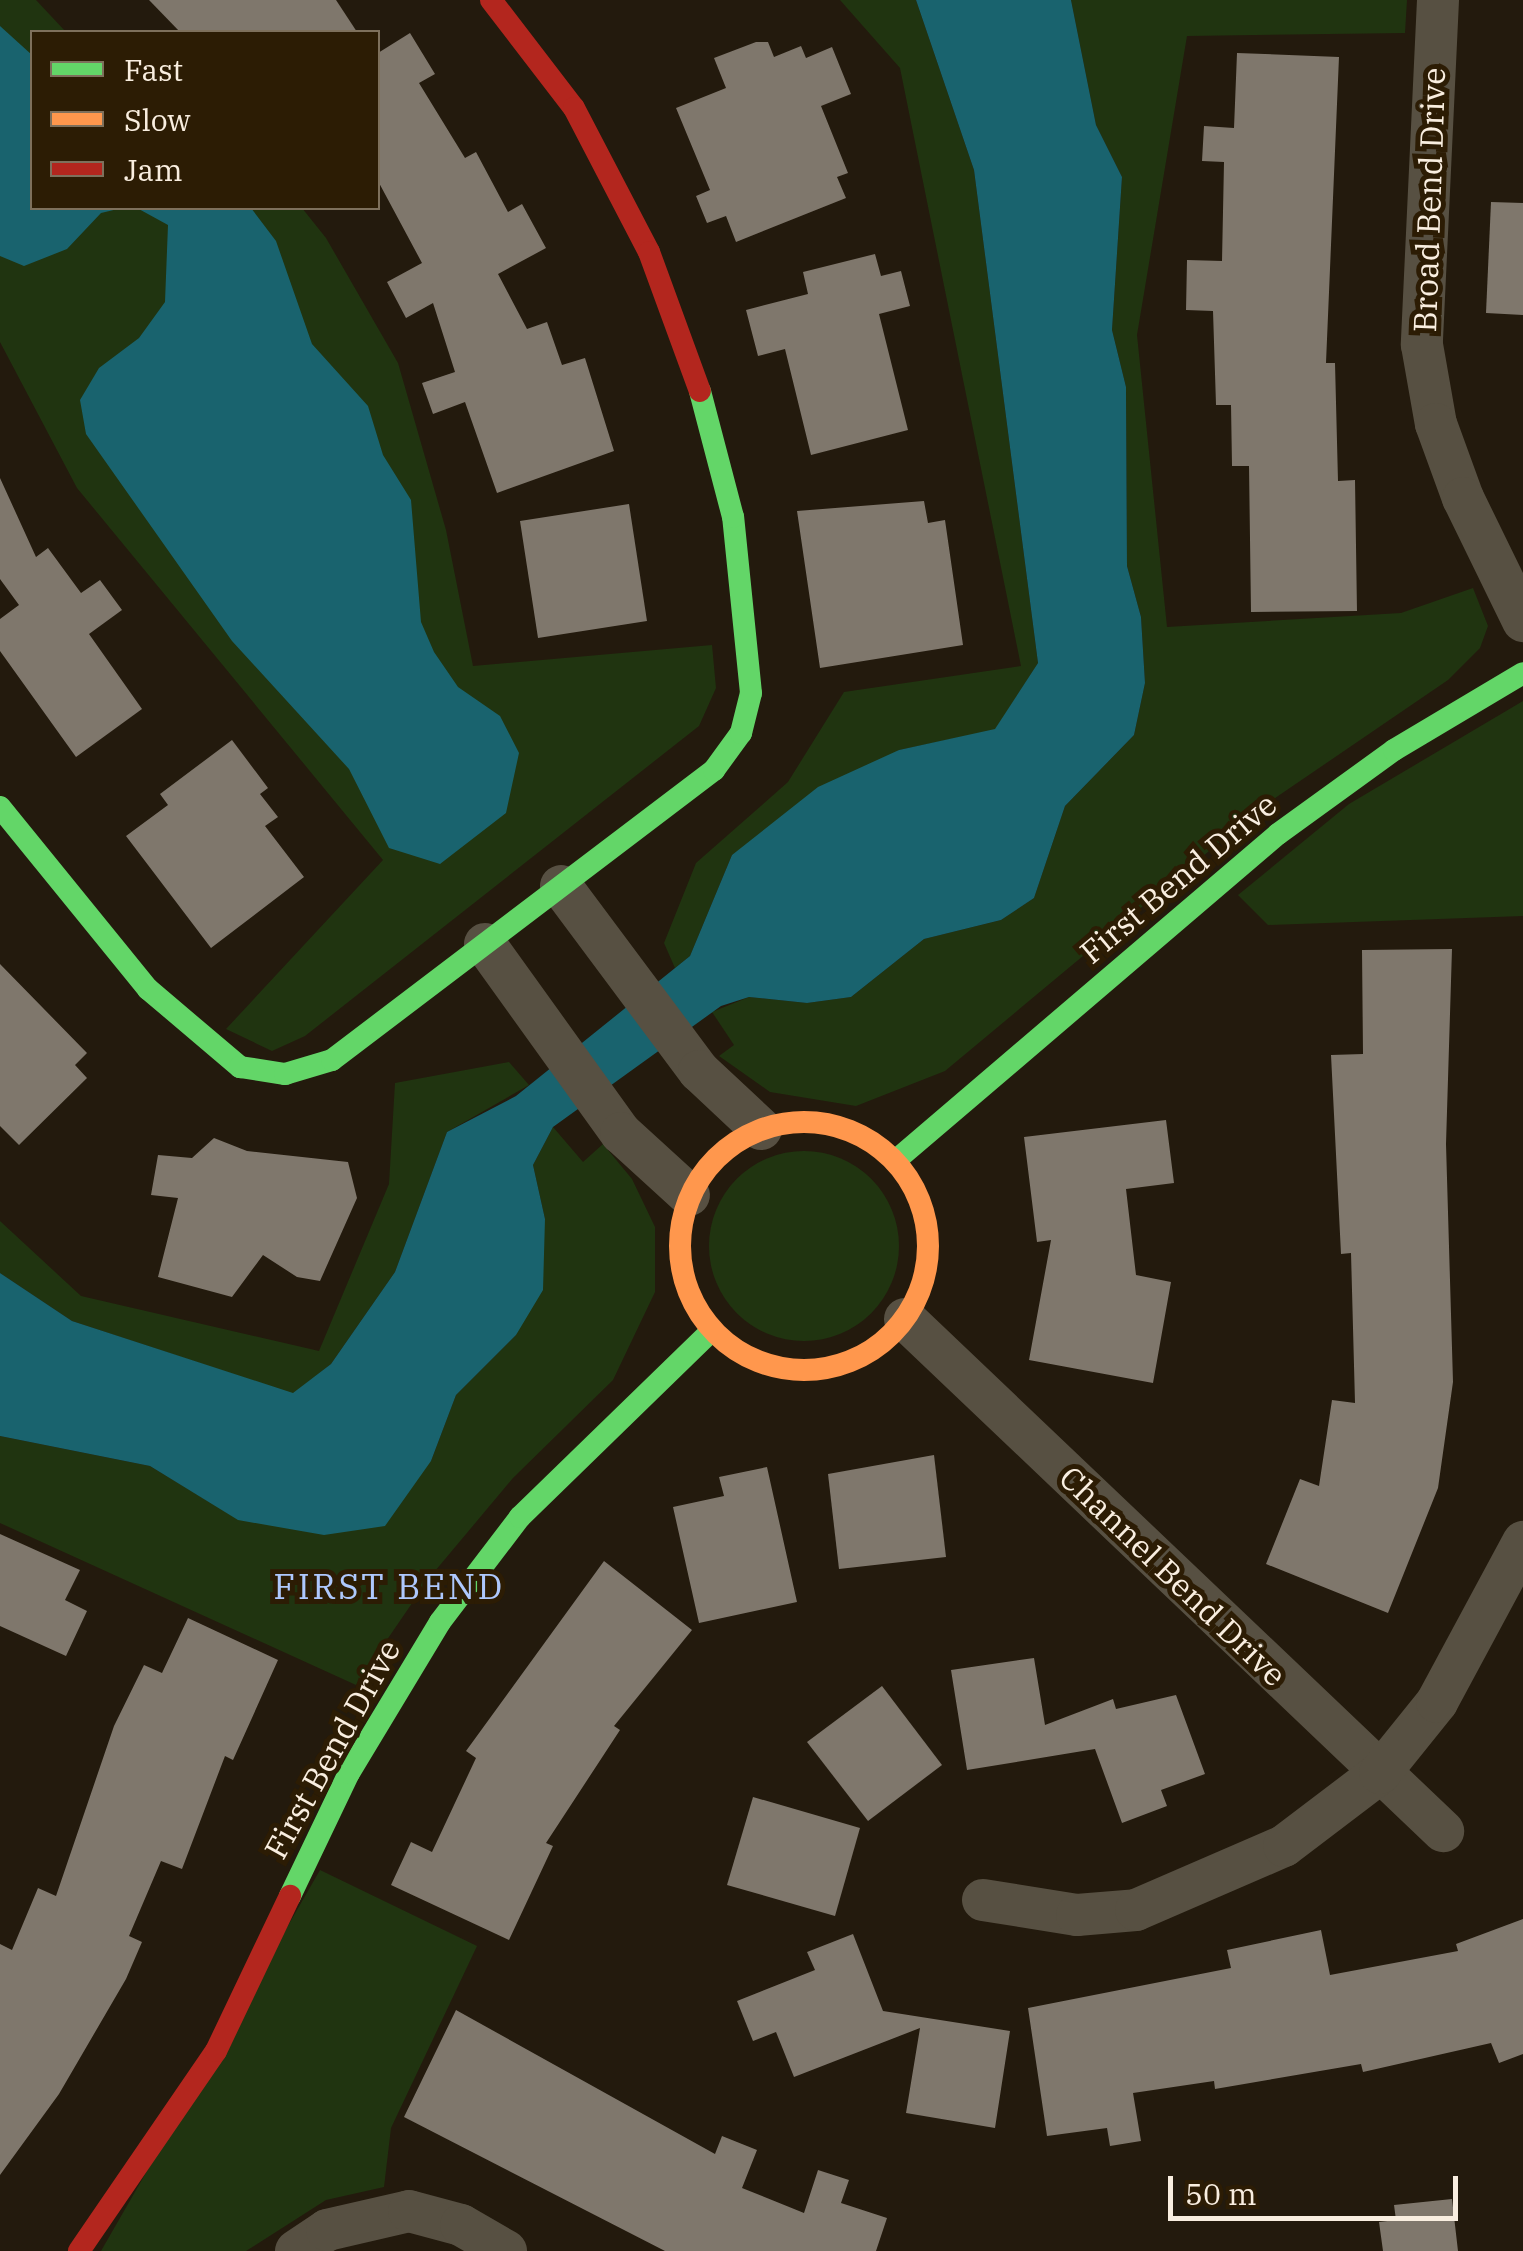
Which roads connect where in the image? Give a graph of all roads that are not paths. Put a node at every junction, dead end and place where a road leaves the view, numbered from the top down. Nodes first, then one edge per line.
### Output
1 (492, 0) edge
2 (1438, 0) edge
3 (1523, 621) edge
4 (1523, 673) edge
5 (0, 807) edge
6 (561, 886) junction
7 (484, 944) junction
8 (762, 1129) junction
9 (894, 1160) junction
10 (689, 1195) junction
11 (904, 1319) junction
12 (712, 1330) junction
13 (1523, 1542) edge
14 (1380, 1772) junction
15 (1443, 1831) dead end
16 (984, 1900) dead end
17 (79, 2251) edge
18 (296, 2251) edge
19 (506, 2251) edge

1 - 6 street
2 - 3 street, Broad Bend Drive
4 - 9 street, First Bend Drive
5 - 7 street
6 - 7 street
6 - 8 street
7 - 10 street
8 - 9 street
8 - 10 street
9 - 11 street
10 - 12 street
11 - 12 street
11 - 14 street, Channel Bend Drive
12 - 17 street, First Bend Drive
13 - 14 street
14 - 15 street, Channel Bend Drive
14 - 16 street
18 - 19 street

